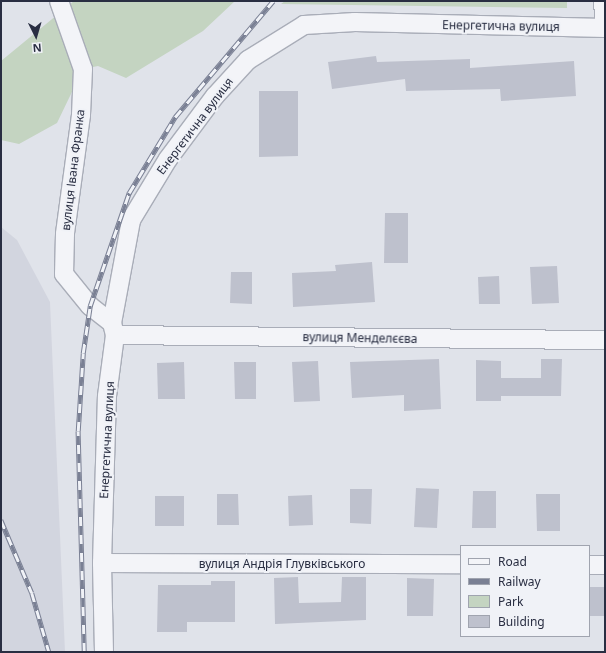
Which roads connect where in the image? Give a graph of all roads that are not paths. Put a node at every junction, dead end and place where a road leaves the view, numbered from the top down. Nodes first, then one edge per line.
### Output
1 (59, 1) edge
2 (603, 1) edge
3 (605, 28) edge
4 (114, 329) junction
5 (605, 340) edge
6 (102, 563) junction
7 (460, 564) edge
8 (590, 564) edge
9 (605, 564) edge
10 (104, 652) edge

1 - 4 street, вулиця Івана Франка
2 - 3 street
3 - 4 street, Енергетична вулиця
4 - 5 street, вулиця Менделєєва
4 - 6 street, Енергетична вулиця
6 - 7 street, вулиця Андрія Глувківського
6 - 10 street, Енергетична вулиця
8 - 9 street

